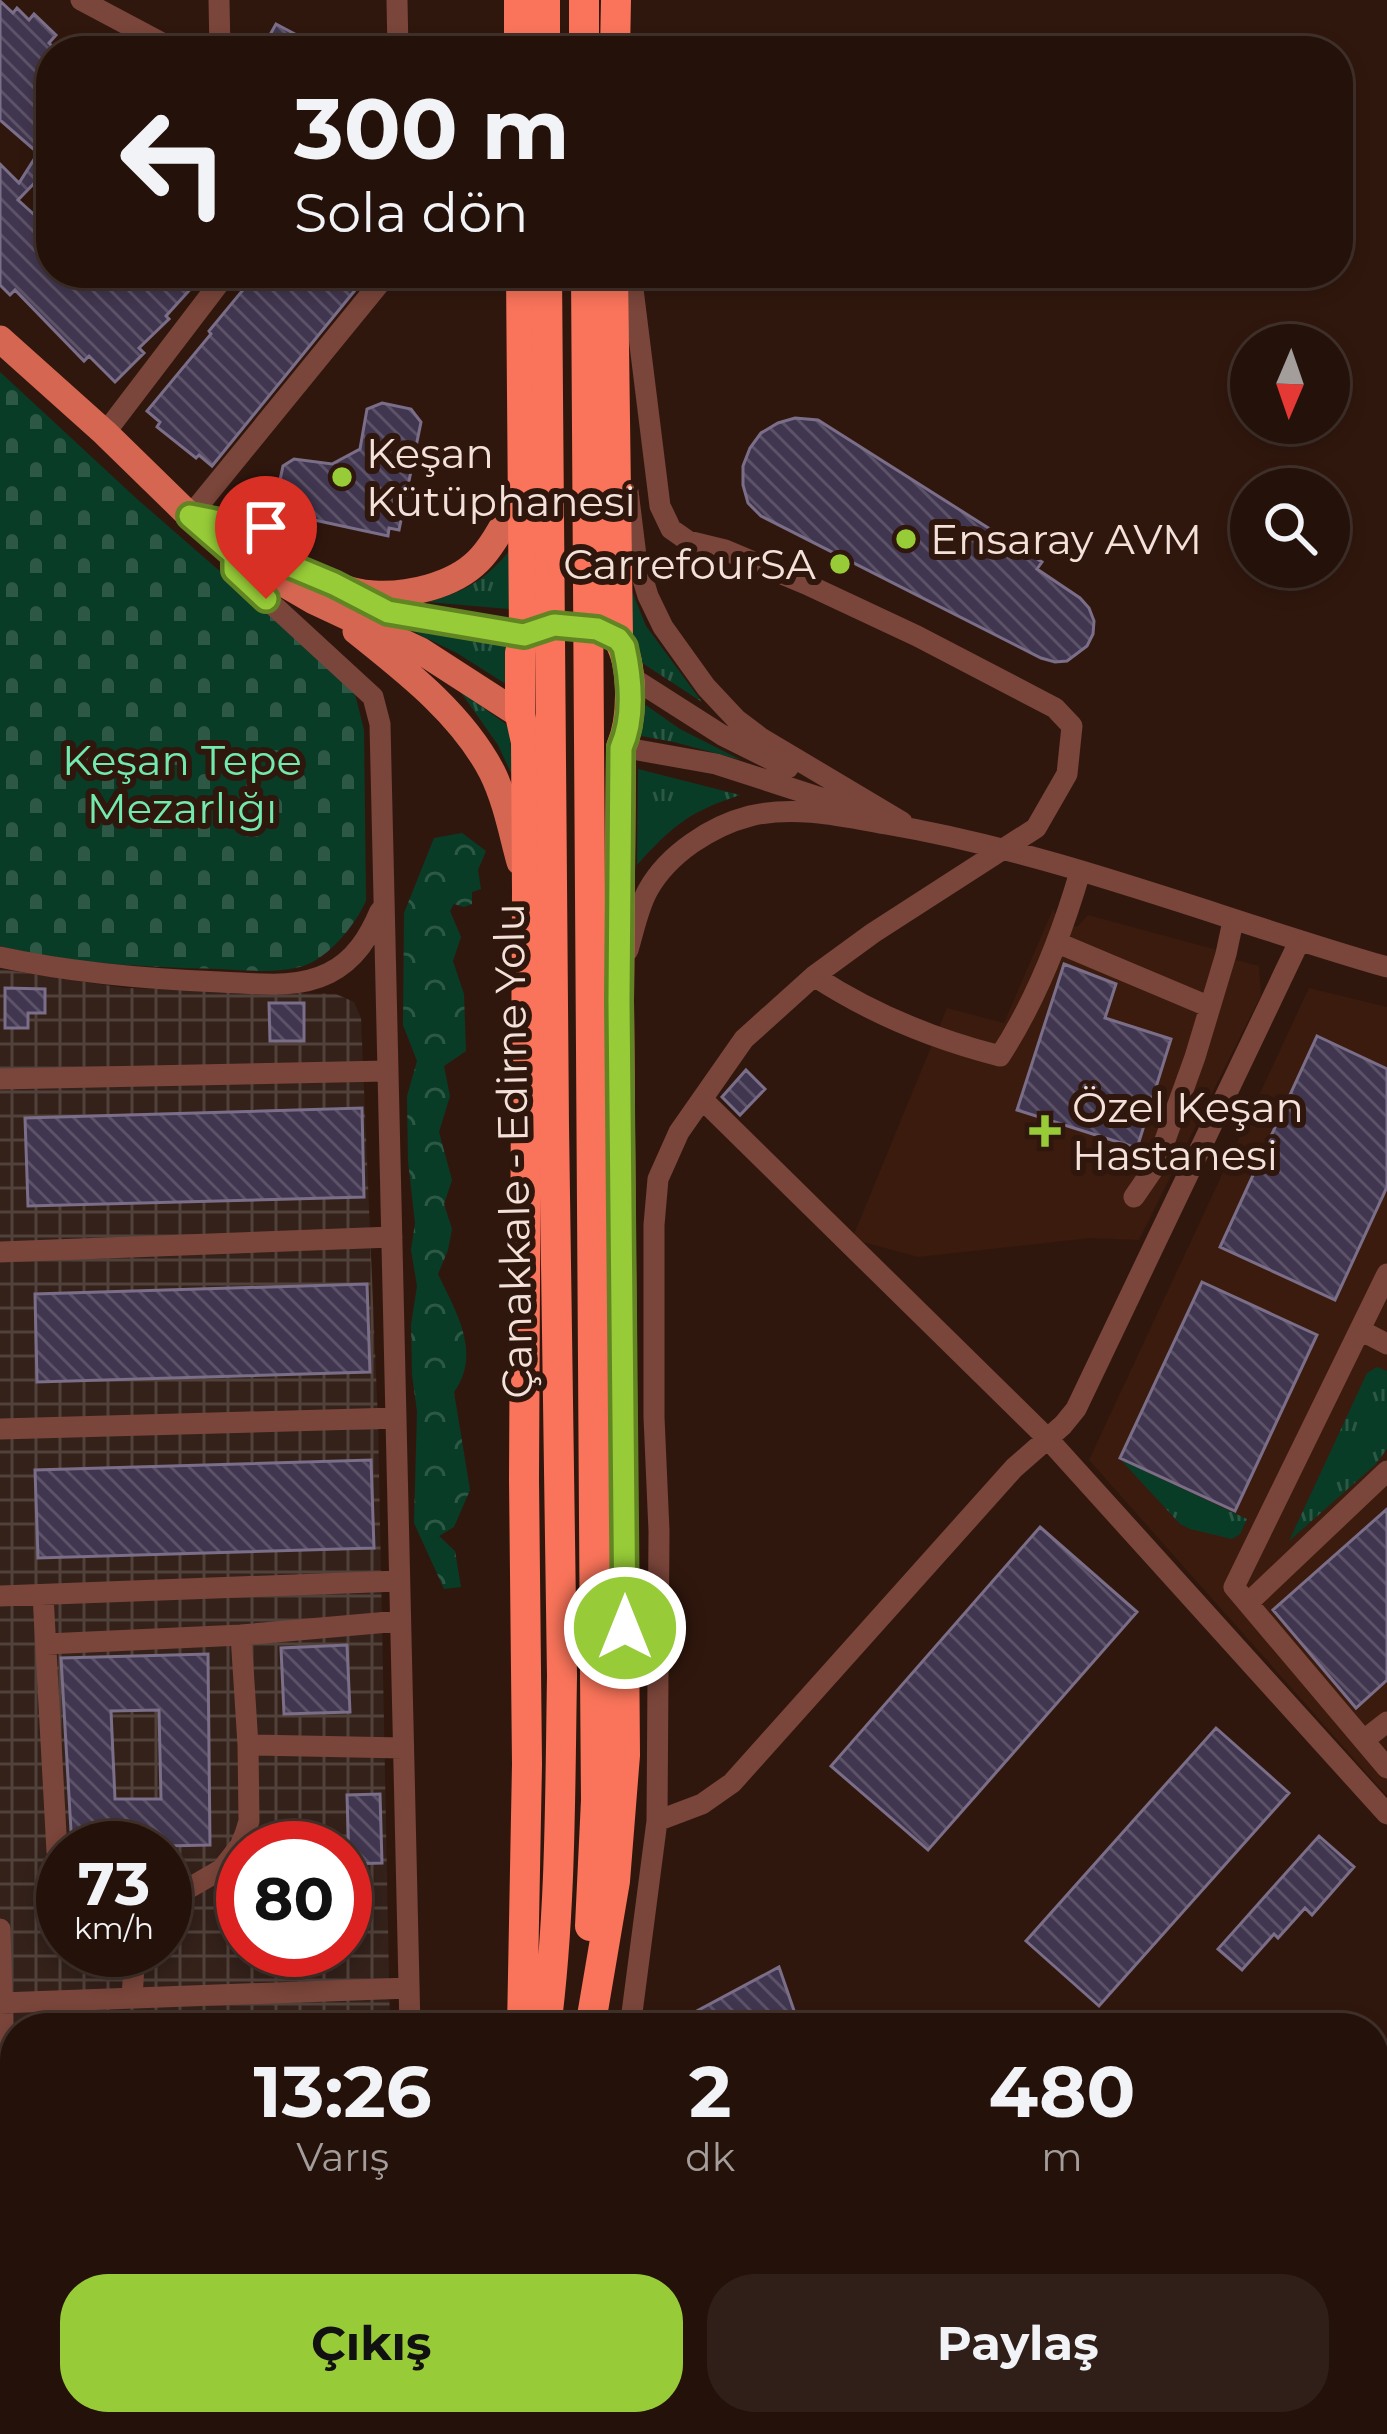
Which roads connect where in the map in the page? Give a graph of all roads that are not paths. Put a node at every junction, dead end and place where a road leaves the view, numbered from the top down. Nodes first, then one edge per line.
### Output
1 (81, 0) edge
2 (219, 0) edge
3 (398, 0) edge
4 (519, 0) edge
5 (545, 0) edge
6 (584, 0) edge
7 (616, 0) edge
8 (149, 36) edge
9 (220, 36) edge
10 (398, 36) edge
11 (519, 36) edge
12 (545, 36) edge
13 (584, 36) edge
14 (616, 36) edge
15 (216, 288) edge
16 (376, 288) edge
17 (521, 288) edge
18 (547, 288) edge
19 (586, 288) edge
20 (613, 288) edge
21 (633, 288) edge
22 (0, 339) edge
23 (612, 370) junction
24 (105, 433) junction
25 (523, 491) junction
26 (190, 516) junction
27 (235, 555) junction
28 (324, 592) junction
29 (524, 635) junction
30 (618, 639) junction
31 (628, 675) junction
32 (523, 728) junction
33 (621, 748) junction
34 (913, 829) junction
35 (1006, 848) junction
36 (1080, 872) junction
37 (527, 891) junction
38 (382, 905) junction
39 (1233, 921) junction
40 (1299, 942) junction
41 (1058, 943) junction
42 (0, 957) edge
43 (1387, 967) edge
44 (814, 976) junction
45 (619, 1001) junction
46 (1210, 1007) junction
47 (387, 1071) junction
48 (0, 1079) edge
49 (703, 1100) junction
50 (1134, 1197) dead end
51 (392, 1237) junction
52 (0, 1252) edge
53 (1387, 1274) edge
54 (1360, 1330) junction
55 (1387, 1344) edge
56 (395, 1418) junction
57 (0, 1429) edge
58 (1048, 1439) junction
59 (1387, 1471) edge
60 (399, 1581) junction
61 (44, 1595) junction
62 (0, 1597) edge
63 (1248, 1603) junction
64 (400, 1621) junction
65 (241, 1635) junction
66 (46, 1644) junction
67 (1387, 1722) edge
68 (1364, 1740) junction
69 (248, 1745) junction
70 (403, 1748) junction
71 (1387, 1768) edge
72 (1387, 1814) edge
73 (55, 1821) edge
74 (658, 1821) junction
75 (192, 1886) edge
76 (0, 1928) edge
77 (133, 1977) edge
78 (409, 1988) junction
79 (132, 1998) junction
80 (1, 2003) edge
81 (410, 2013) edge
82 (522, 2013) edge
83 (548, 2013) edge
84 (581, 2013) edge
85 (593, 2013) edge
86 (632, 2013) edge

1 - 8 street
2 - 9 street
3 - 10 street
4 - 11 highway
5 - 12 highway
6 - 13 highway
7 - 14 highway
15 - 24 street
16 - 26 street
17 - 25 highway
18 - 83 highway, Çanakkale - Edirne Yolu, bridge
19 - 84 highway, bridge
20 - 23 highway
21 - 35 street
22 - 24 main road
23 - 30 highway
23 - 34 street
24 - 26 main road
25 - 28 main road
25 - 29 highway
26 - 27 main road
26 - 28 main road
27 - 28 main road
27 - 38 street
28 - 29 main road
28 - 32 main road
28 - 37 main road
29 - 30 highway
29 - 32 highway
30 - 31 highway
31 - 33 highway
31 - 34 street
32 - 33 highway
32 - 37 highway
33 - 34 street
33 - 45 highway
34 - 35 street
34 - 45 street
35 - 36 street
35 - 44 street
36 - 39 street
36 - 41 street
37 - 82 highway
38 - 42 street
38 - 47 street
39 - 40 street
39 - 46 street
40 - 43 street
40 - 58 street
41 - 44 street
41 - 46 street
44 - 49 street
45 - 85 highway
46 - 50 street
47 - 48 street
47 - 51 street
49 - 58 street
49 - 74 street
51 - 52 street
51 - 56 street
53 - 54 street
54 - 55 street
54 - 63 street
56 - 57 street
56 - 60 street
58 - 72 street
58 - 74 street
59 - 63 street
60 - 61 street
60 - 64 street
61 - 62 street
61 - 66 street
63 - 68 street
64 - 65 street
64 - 70 street
65 - 66 street
65 - 69 street
66 - 73 street
67 - 68 street
68 - 71 street
69 - 70 street
69 - 75 street
70 - 78 street
74 - 86 street
76 - 80 street
77 - 79 street
78 - 79 street
78 - 81 street
79 - 80 street

